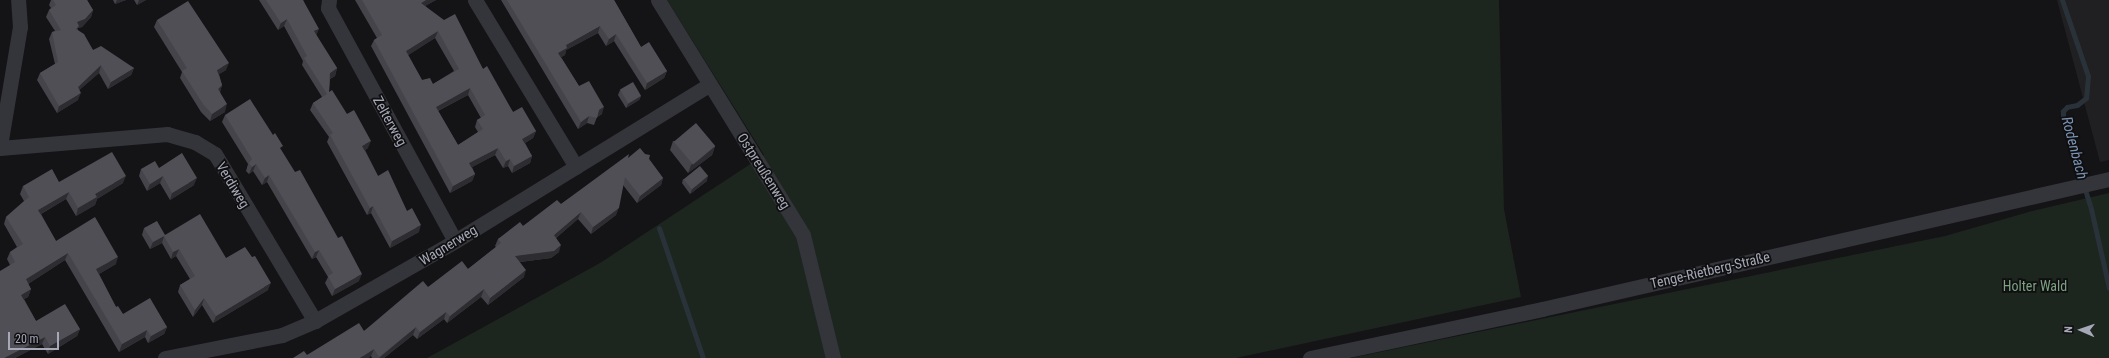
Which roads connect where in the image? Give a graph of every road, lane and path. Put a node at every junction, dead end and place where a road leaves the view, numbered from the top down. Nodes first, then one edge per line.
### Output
1 (18, 0) edge
2 (329, 0) edge
3 (475, 0) edge
4 (658, 0) edge
5 (710, 84) junction
6 (0, 147) edge
7 (576, 167) junction
8 (2109, 179) edge
9 (455, 241) junction
10 (315, 322) junction
11 (165, 358) edge
12 (833, 358) edge
13 (1310, 358) edge

1 - 6 street
2 - 9 street, Zelterweg
3 - 7 street
4 - 5 street, Ostpreußenweg
5 - 7 street, Wagnerweg
5 - 12 street, Ostpreußenweg
6 - 10 street, Verdiweg
7 - 9 street, Wagnerweg
8 - 13 street, Tenge-Rietberg-Straße
9 - 10 street, Wagnerweg
10 - 11 street, Wagnerweg

